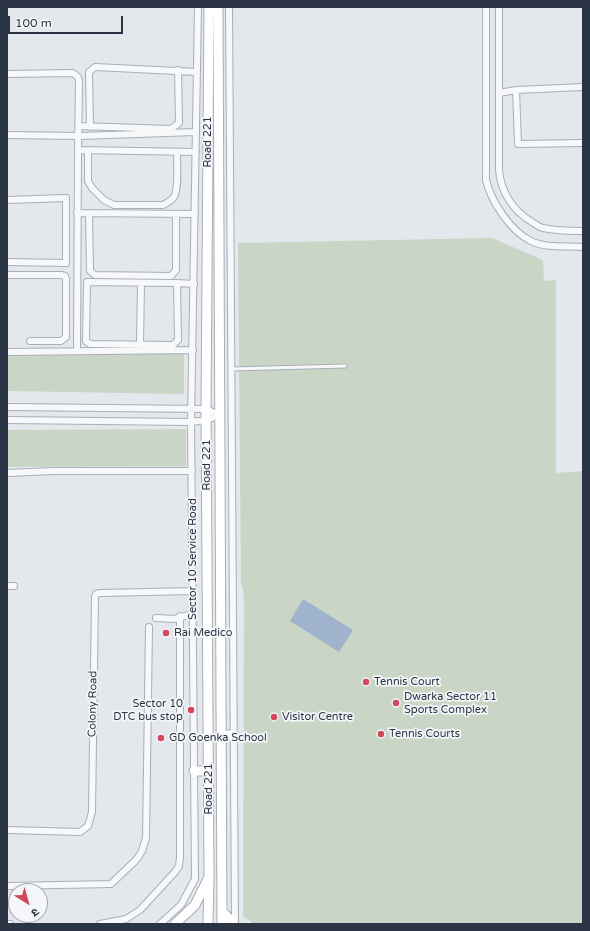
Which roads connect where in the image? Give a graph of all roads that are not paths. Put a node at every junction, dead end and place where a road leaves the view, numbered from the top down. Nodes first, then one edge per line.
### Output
1 (198, 7) edge
2 (209, 7) edge
3 (218, 7) edge
4 (229, 7) edge
5 (486, 7) edge
6 (499, 7) edge
7 (178, 70) junction
8 (197, 72) junction
9 (7, 74) edge
10 (583, 87) edge
11 (516, 90) junction
12 (499, 93) junction
13 (79, 126) junction
14 (90, 127) junction
15 (196, 132) junction
16 (7, 135) edge
17 (78, 136) junction
18 (583, 143) edge
19 (78, 150) junction
20 (88, 151) junction
21 (177, 152) junction
22 (196, 152) junction
23 (7, 200) edge
24 (77, 213) junction
25 (89, 213) junction
26 (176, 214) junction
27 (195, 214) junction
28 (583, 231) edge
29 (583, 247) edge
30 (7, 262) edge
31 (7, 275) edge
32 (87, 282) junction
33 (77, 283) junction
34 (141, 283) junction
35 (177, 283) junction
36 (194, 284) junction
37 (30, 341) dead end
38 (140, 344) junction
39 (193, 350) junction
40 (77, 351) junction
41 (7, 352) edge
42 (345, 366) dead end
43 (231, 369) junction
44 (7, 407) edge
45 (191, 409) junction
46 (206, 409) junction
47 (219, 415) junction
48 (7, 420) edge
49 (207, 420) junction
50 (191, 422) junction
51 (192, 471) junction
52 (7, 472) edge
53 (193, 591) junction
54 (193, 614) junction
55 (180, 616) junction
56 (156, 618) dead end
57 (149, 627) dead end
58 (221, 735) junction
59 (234, 735) junction
60 (194, 771) junction
61 (208, 771) junction
62 (7, 830) edge
63 (209, 876) junction
64 (7, 886) edge
65 (222, 910) junction
66 (7, 924) edge
67 (10, 924) edge
68 (100, 924) edge
69 (160, 924) edge
70 (175, 924) edge
71 (208, 924) edge
72 (222, 924) edge
73 (235, 924) edge

1 - 8 street, Sector 10 Service Road
2 - 46 main road, Road 221
3 - 47 main road, Road 221
4 - 43 street
5 - 29 street
6 - 12 street
7 - 8 street
7 - 14 street
7 - 14 street
8 - 15 street, Sector 10 Service Road
9 - 13 street
10 - 11 street
11 - 12 street
11 - 18 street
12 - 28 street
13 - 14 street
13 - 17 street
15 - 17 street
15 - 22 street, Sector 10 Service Road
16 - 17 street
17 - 19 street
19 - 20 street
19 - 24 street
20 - 21 street
20 - 21 street
21 - 22 street
22 - 27 street, Sector 10 Service Road
23 - 30 street
24 - 25 street
24 - 33 street
25 - 26 street
25 - 26 street
26 - 27 street
27 - 36 street, Sector 10 Service Road
31 - 37 street
32 - 33 street
32 - 34 street
32 - 38 street
33 - 40 street
34 - 35 street
34 - 38 street
35 - 36 street
35 - 38 street
36 - 39 street, Sector 10 Service Road
39 - 40 street
39 - 45 street, Sector 10 Service Road
40 - 41 street
42 - 43 lane
43 - 59 street
44 - 45 street
45 - 46 street
45 - 50 street, Sector 10 Service Road
46 - 47 street
46 - 49 main road, Road 221
47 - 49 street
47 - 58 main road, Road 221
48 - 50 street
49 - 50 street
49 - 61 main road, Road 221
50 - 51 street, Sector 10 Service Road
51 - 52 street
51 - 53 street, Sector 10 Service Road
53 - 54 street, Sector 10 Service Road
53 - 62 street, Colony Road
54 - 55 street
54 - 60 street, Sector 10 Service Road
55 - 56 street
55 - 68 street
57 - 64 street
58 - 59 main road
58 - 65 main road, Road 221
59 - 73 street
60 - 61 main road
60 - 69 street, Sector 10 Service Road
61 - 63 main road, Road 221
63 - 70 main road
63 - 71 main road, Road 221
65 - 72 main road, Road 221
65 - 73 main road
66 - 67 street

